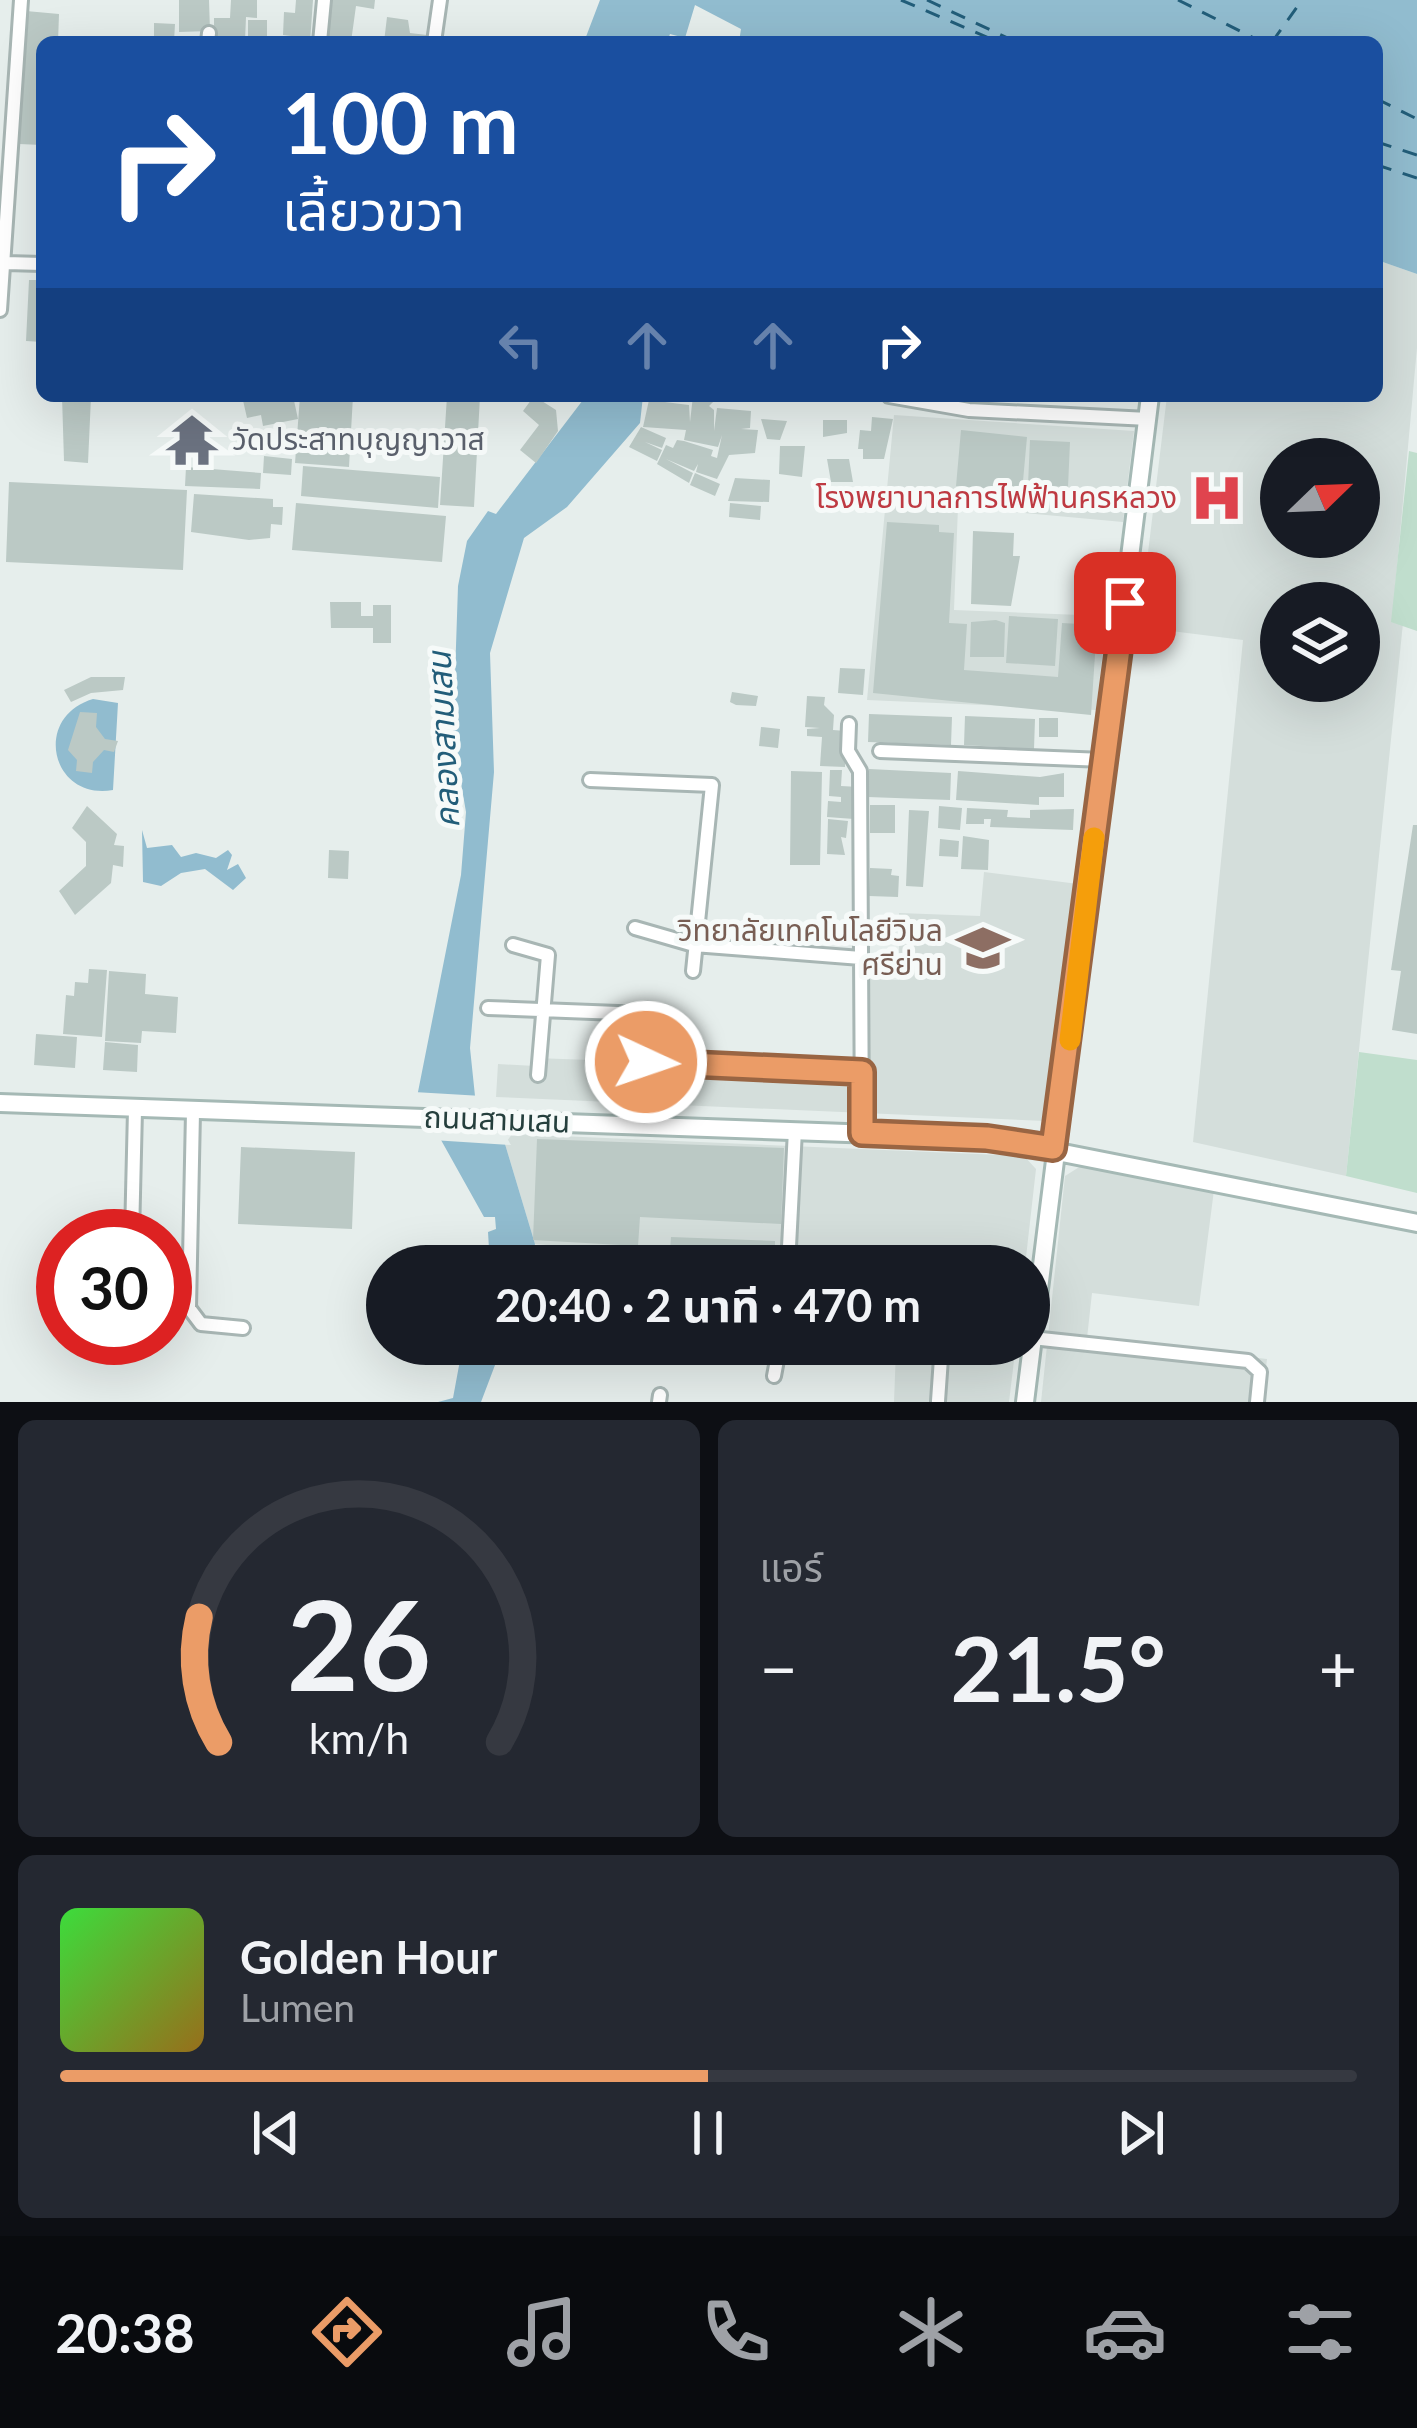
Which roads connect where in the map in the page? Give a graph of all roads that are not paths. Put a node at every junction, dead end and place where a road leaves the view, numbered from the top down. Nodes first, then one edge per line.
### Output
1 (21, 0) edge
2 (324, 0) edge
3 (440, 0) edge
4 (321, 36) edge
5 (435, 36) edge
6 (5, 263) junction
7 (36, 264) edge
8 (0, 310) edge
9 (923, 402) edge
10 (1149, 402) edge
11 (1148, 419) junction
12 (849, 724) dead end
13 (880, 751) dead end
14 (1104, 760) junction
15 (590, 780) dead end
16 (635, 928) dead end
17 (514, 945) dead end
18 (694, 945) junction
19 (860, 958) junction
20 (693, 970) dead end
21 (488, 1008) dead end
22 (545, 1010) junction
23 (646, 1062) junction
24 (862, 1072) junction
25 (538, 1075) dead end
26 (0, 1103) edge
27 (135, 1110) junction
28 (193, 1112) junction
29 (643, 1124) junction
30 (795, 1130) junction
31 (862, 1133) junction
32 (1053, 1148) junction
33 (133, 1209) edge
34 (1417, 1223) edge
35 (789, 1245) edge
36 (1039, 1245) edge
37 (243, 1328) dead end
38 (1050, 1340) edge
39 (776, 1365) edge
40 (941, 1365) edge
41 (1029, 1365) edge
42 (774, 1376) dead end
43 (938, 1401) edge
44 (1025, 1402) edge
45 (1257, 1402) edge

1 - 6 street
2 - 4 street
3 - 5 street
6 - 7 street
6 - 8 street
9 - 11 street
10 - 11 main road
11 - 14 main road
12 - 19 street
13 - 14 street
14 - 32 main road
15 - 18 street
16 - 18 street
17 - 22 street
18 - 19 street
18 - 20 street
19 - 24 street
21 - 22 street
22 - 23 street
22 - 25 street
23 - 24 street
23 - 29 street
24 - 31 street
26 - 27 main road, ถนนสามเสน
27 - 28 main road, ถนนสามเสน
27 - 33 street
28 - 29 main road, ถนนสามเสน
28 - 37 street
29 - 30 main road, ถนนสามเสน
30 - 31 main road, ถนนสามเสน
30 - 35 street
31 - 32 main road, ถนนสามเสน
32 - 34 main road, ถนนสามเสน
32 - 36 main road
38 - 45 street
39 - 42 street
40 - 43 street
41 - 44 main road

